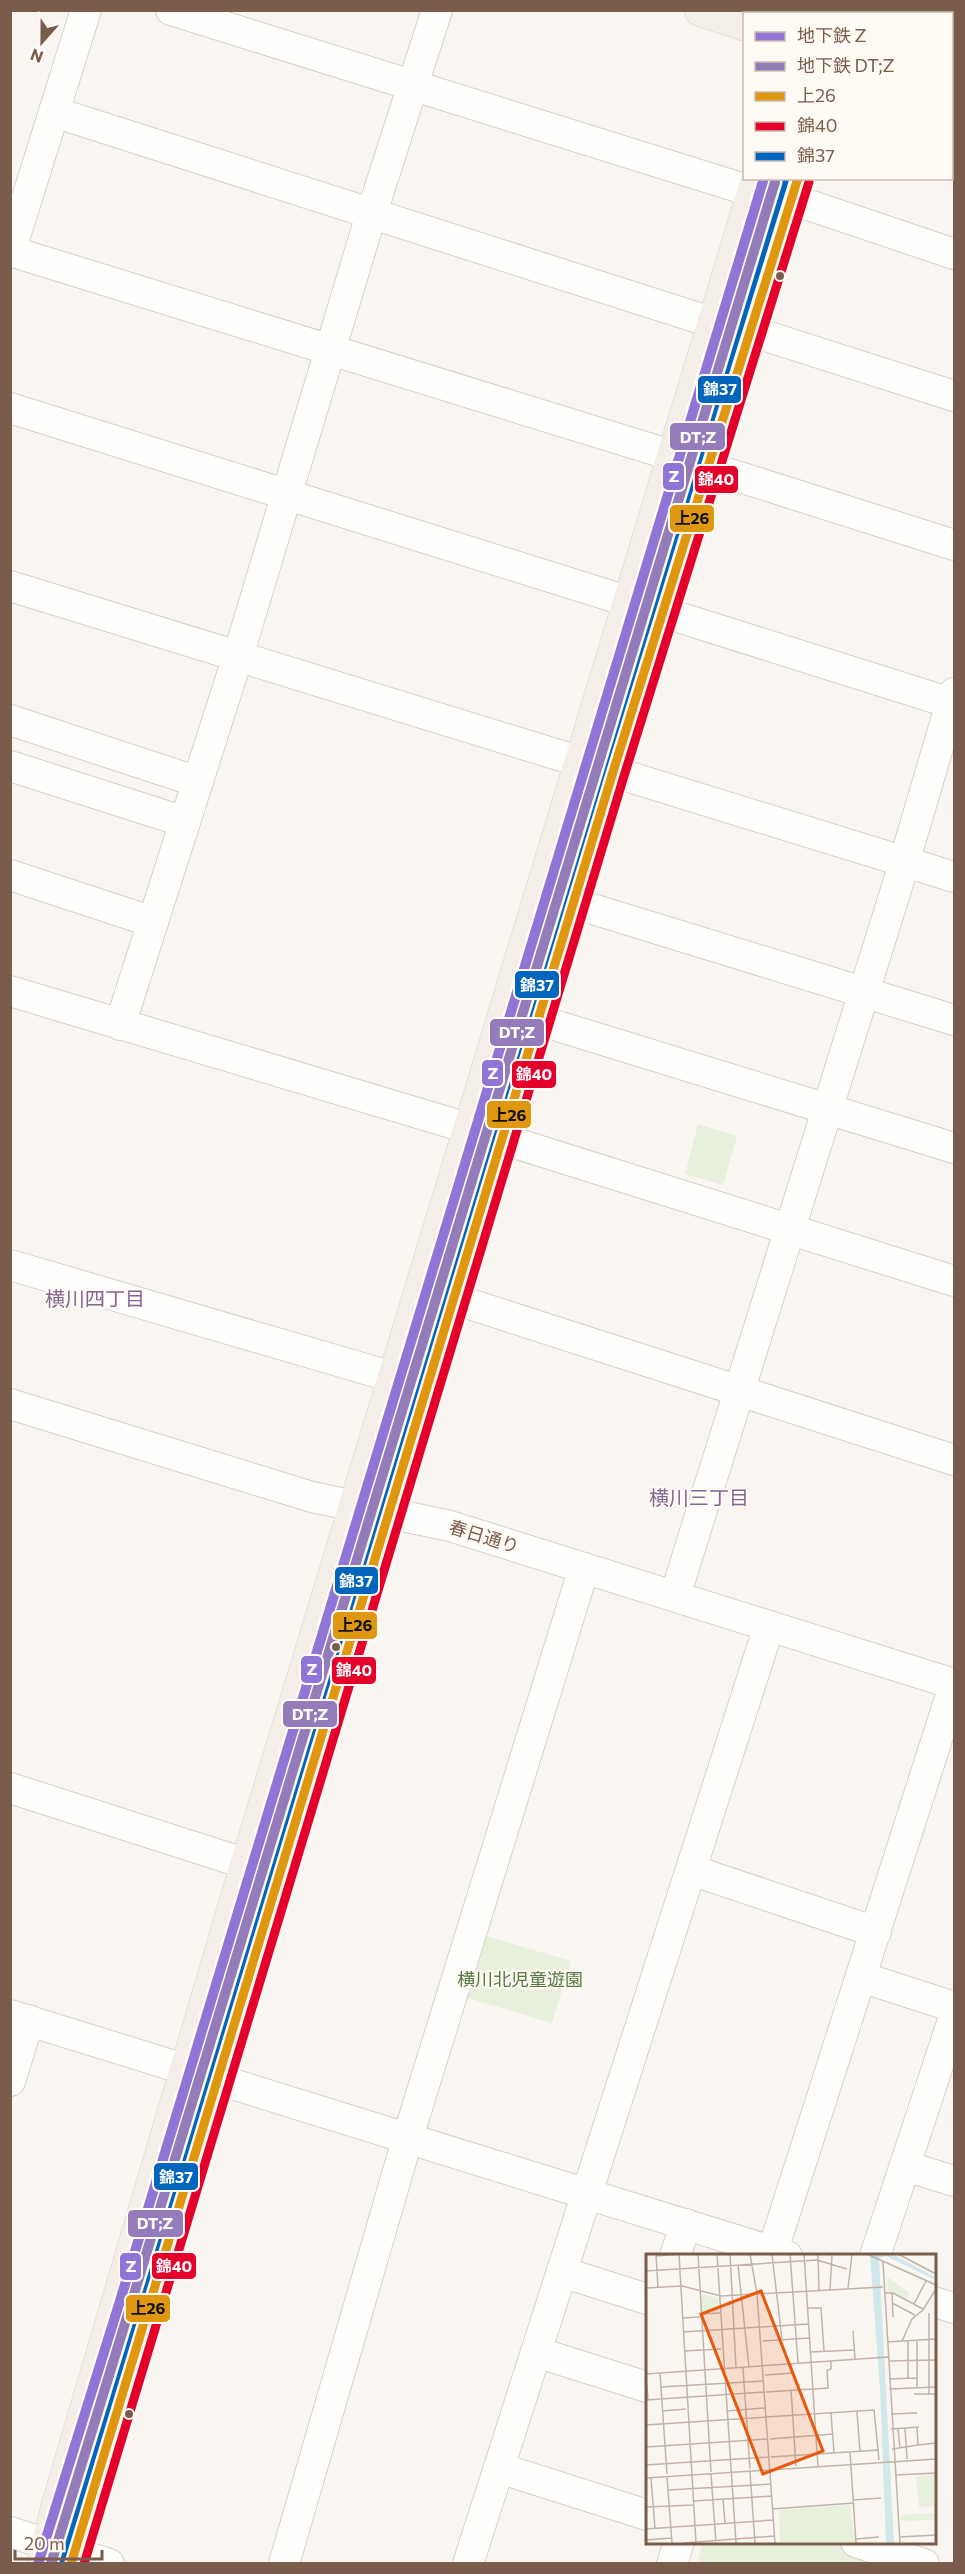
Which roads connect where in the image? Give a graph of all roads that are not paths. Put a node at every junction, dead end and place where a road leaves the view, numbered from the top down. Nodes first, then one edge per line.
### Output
1 (86, 10) edge
2 (171, 10) edge
3 (437, 10) edge
4 (701, 10) edge
5 (743, 24) edge
6 (414, 86) junction
7 (54, 112) junction
8 (756, 185) edge
9 (794, 189) edge
10 (372, 214) junction
11 (11, 251) edge
12 (954, 254) edge
13 (714, 323) junction
14 (750, 331) junction
15 (331, 350) junction
16 (954, 396) edge
17 (10, 408) edge
18 (674, 456) junction
19 (708, 467) junction
20 (286, 495) junction
21 (954, 545) edge
22 (10, 586) edge
23 (630, 602) junction
24 (662, 612) junction
25 (238, 656) junction
26 (953, 700) edge
27 (10, 720) edge
28 (581, 762) junction
29 (10, 766) edge
30 (613, 772) junction
31 (198, 782) junction
32 (185, 822) junction
33 (904, 861) junction
34 (10, 875) edge
35 (954, 877) edge
36 (573, 903) junction
37 (153, 922) junction
38 (10, 990) edge
39 (864, 992) junction
40 (538, 1020) junction
41 (954, 1020) edge
42 (120, 1025) junction
43 (827, 1110) junction
44 (487, 1134) junction
45 (954, 1148) edge
46 (790, 1229) junction
47 (10, 1265) edge
48 (954, 1281) edge
49 (454, 1299) junction
50 (396, 1378) junction
51 (739, 1391) junction
52 (10, 1404) edge
53 (954, 1460) edge
54 (356, 1507) junction
55 (388, 1513) junction
56 (584, 1568) junction
57 (675, 1596) junction
58 (769, 1626) junction
59 (954, 1685) edge
60 (10, 1788) edge
61 (247, 1864) junction
62 (691, 1870) junction
63 (876, 1932) junction
64 (861, 1977) junction
65 (954, 2007) edge
66 (954, 2017) edge
67 (20, 2018) edge
68 (186, 2068) junction
69 (219, 2078) junction
70 (10, 2080) edge
71 (408, 2137) junction
72 (905, 2166) junction
73 (954, 2181) edge
74 (587, 2193) junction
75 (686, 2224) junction
76 (676, 2254) edge
77 (777, 2254) edge
78 (876, 2254) edge
79 (562, 2272) junction
80 (646, 2299) edge
81 (935, 2303) edge
82 (954, 2308) edge
83 (536, 2352) junction
84 (646, 2387) edge
85 (499, 2468) junction
86 (646, 2515) edge
87 (10, 2532) edge
88 (678, 2544) edge
89 (862, 2544) edge
90 (58, 2556) edge
91 (109, 2564) edge
92 (284, 2564) edge
93 (468, 2564) edge
94 (672, 2564) edge
95 (924, 2564) edge

1 - 7 street
2 - 6 street
3 - 6 street
4 - 5 main road
6 - 8 street
6 - 10 street
7 - 10 street
7 - 11 street
8 - 13 main road
9 - 12 street
9 - 14 main road
10 - 13 street
10 - 15 street
11 - 15 street
13 - 18 main road
14 - 16 street
14 - 19 main road
15 - 18 street
15 - 20 street
17 - 20 street
18 - 23 main road
19 - 21 street
19 - 24 main road
20 - 23 street
20 - 25 street
22 - 25 street
23 - 28 main road
24 - 26 street
24 - 30 main road
25 - 28 street
25 - 31 street
26 - 33 street
27 - 31 street
28 - 30 street
28 - 44 main road
29 - 32 street
30 - 33 street
30 - 36 main road
31 - 32 street
32 - 37 street
33 - 35 street
33 - 39 street
34 - 37 street
36 - 39 street
36 - 40 main road
37 - 42 street
38 - 42 street
39 - 41 street
39 - 43 street
40 - 43 street
40 - 44 main road
42 - 44 street
43 - 45 street
43 - 46 street
44 - 46 street
44 - 49 main road
44 - 50 main road
46 - 48 street
46 - 51 street
47 - 50 street
49 - 51 street
49 - 55 main road
50 - 54 main road
51 - 53 street
51 - 57 street
52 - 54 street, 春日通り
54 - 55 street, 春日通り
54 - 61 main road
55 - 56 street, 春日通り
55 - 69 main road
56 - 57 street, 春日通り
56 - 71 street
57 - 58 street, 春日通り
58 - 59 street, 春日通り
58 - 62 street
59 - 63 street
60 - 61 street
61 - 68 main road
62 - 63 street
62 - 74 street
63 - 64 street
64 - 65 street
64 - 77 street
66 - 72 street
67 - 68 street
67 - 70 street
68 - 69 street
68 - 90 main road
69 - 71 street
69 - 90 main road
71 - 74 street
71 - 92 street
72 - 73 street
72 - 78 street
74 - 75 street
74 - 79 street
75 - 76 street
75 - 77 street
79 - 80 street
79 - 83 street
81 - 82 street
83 - 84 street
83 - 85 street
85 - 86 street
85 - 93 street
87 - 90 street
88 - 94 street
89 - 95 street
90 - 91 street

